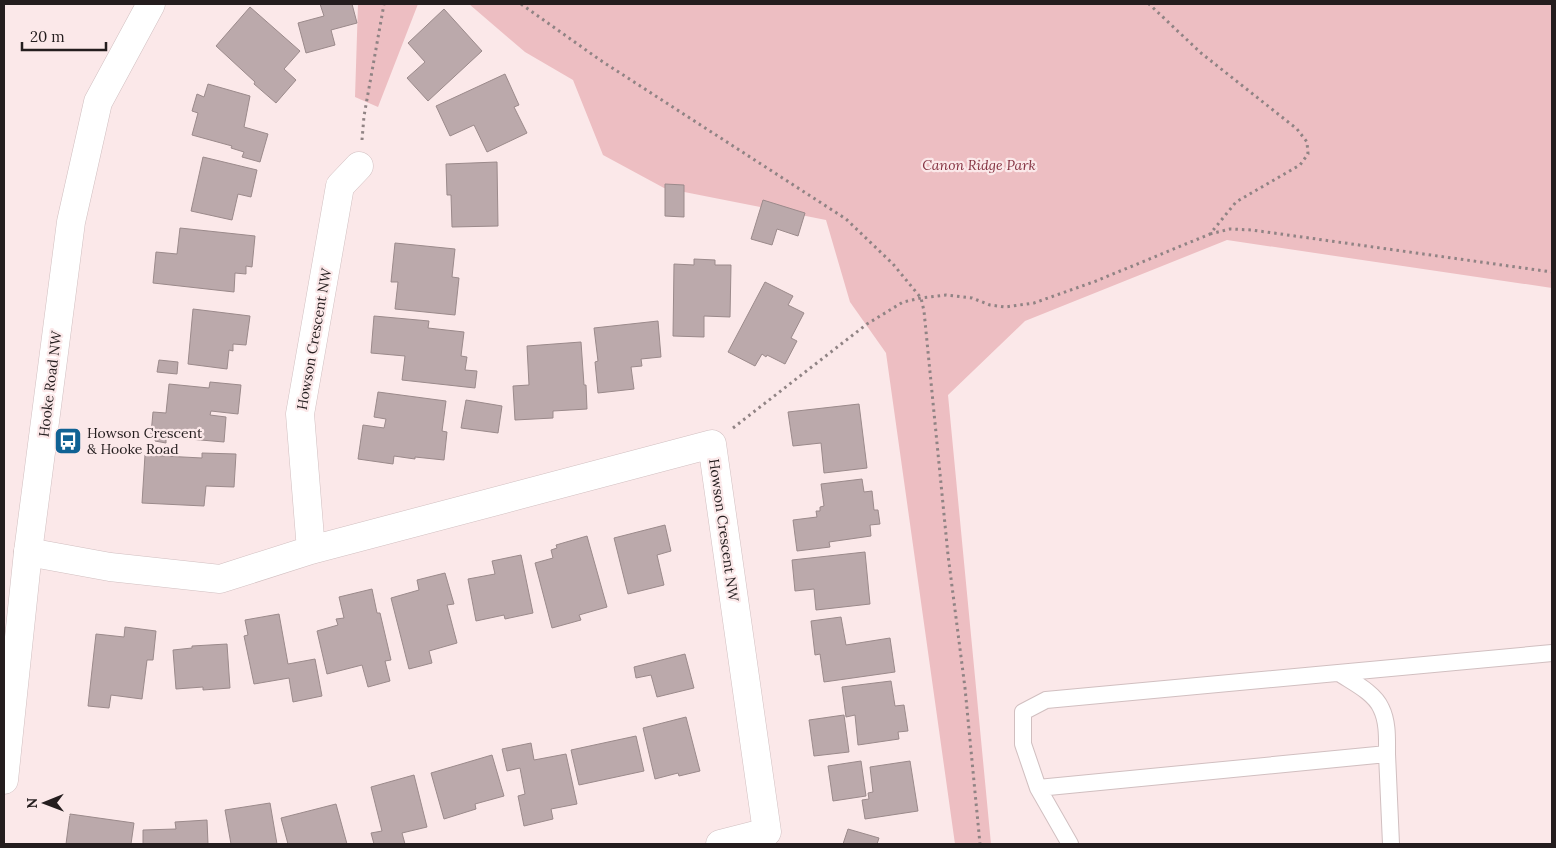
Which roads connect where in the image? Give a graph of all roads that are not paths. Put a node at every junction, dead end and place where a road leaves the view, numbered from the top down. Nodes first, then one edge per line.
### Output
1 (151, 4) edge
2 (359, 166) road end
3 (311, 550) junction
4 (28, 552) junction
5 (1552, 654) edge
6 (1339, 673) junction
7 (1387, 754) junction
8 (4, 780) edge
9 (1038, 788) junction
10 (720, 844) edge
11 (1070, 844) edge
12 (1391, 844) edge

1 - 4 street, Hooke Road NW
2 - 3 street, Howson Crescent NW
3 - 4 street, Howson Crescent NW
3 - 10 street, Howson Crescent NW
4 - 8 street, Hooke Road NW
5 - 6 lane
6 - 7 lane
6 - 9 lane
7 - 9 lane
7 - 12 lane
9 - 11 lane

